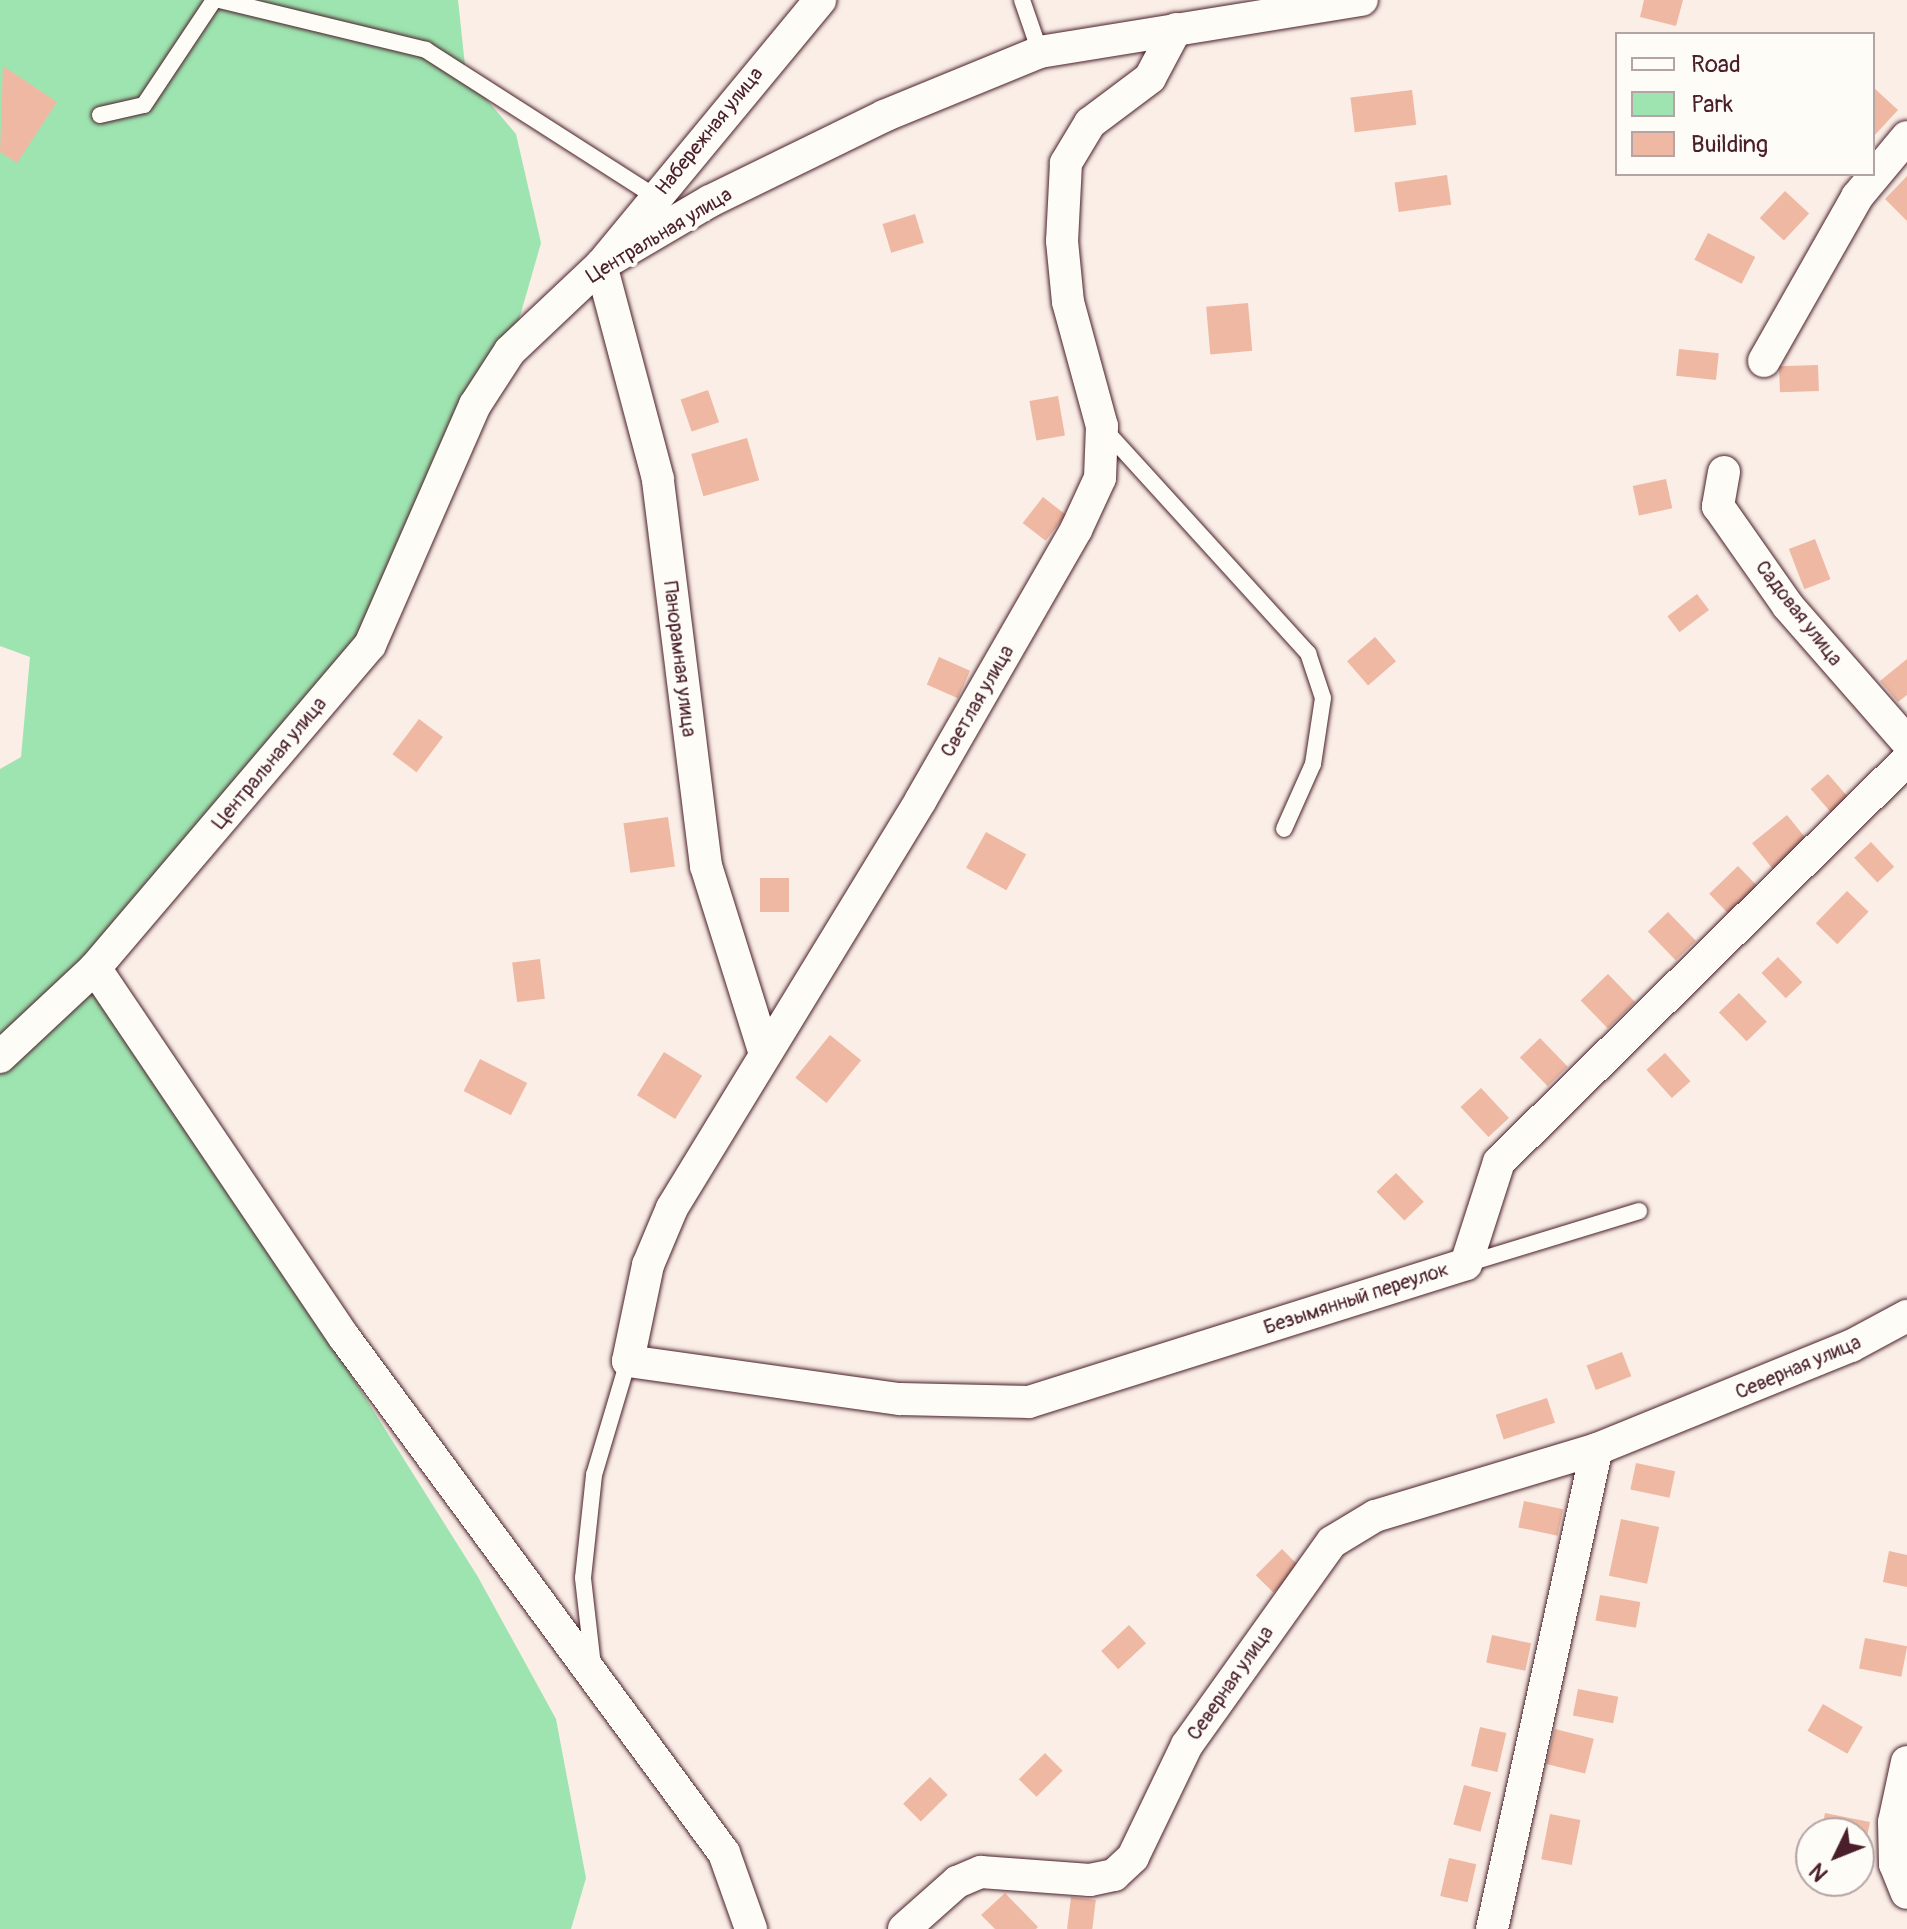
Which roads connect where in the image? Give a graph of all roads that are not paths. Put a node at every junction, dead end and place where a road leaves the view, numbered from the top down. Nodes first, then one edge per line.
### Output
1 (217, 0) edge
2 (820, 0) edge
3 (1022, 0) edge
4 (1362, 0) edge
5 (1176, 29) junction
6 (1040, 52) junction
7 (100, 115) dead end
8 (1907, 137) edge
9 (1875, 175) edge
10 (1874, 176) edge
11 (656, 197) junction
12 (601, 265) junction
13 (1764, 361) dead end
14 (1102, 426) junction
15 (1724, 472) dead end
16 (1907, 742) edge
17 (1907, 760) edge
18 (1284, 829) dead end
19 (95, 968) junction
20 (764, 1051) junction
21 (0, 1057) edge
22 (1639, 1211) dead end
23 (1466, 1264) junction
24 (1907, 1316) edge
25 (628, 1361) junction
26 (1597, 1449) junction
27 (595, 1683) junction
28 (1907, 1762) edge
29 (1907, 1893) edge
30 (751, 1929) edge
31 (904, 1929) edge
32 (1492, 1929) edge

1 - 7 lane
1 - 11 lane
2 - 11 street, Набережная улица
3 - 6 lane
4 - 5 street, Центральная улица
5 - 6 street, Центральная улица
5 - 14 street, Светлая улица
6 - 12 street, Центральная улица
8 - 9 street
10 - 13 street
11 - 12 street, Набережная улица
12 - 19 street, Центральная улица
12 - 20 street, Панорамная улица
14 - 18 lane
14 - 20 street, Светлая улица
15 - 16 street, Садовая улица
17 - 23 street, Безымянный переулок
19 - 21 street, Центральная улица
19 - 27 street
20 - 25 street, Светлая улица
22 - 23 lane
23 - 25 street, Безымянный переулок
24 - 26 street, Северная улица
25 - 27 lane
26 - 31 street, Северная улица
26 - 32 street
27 - 30 street
28 - 29 street

